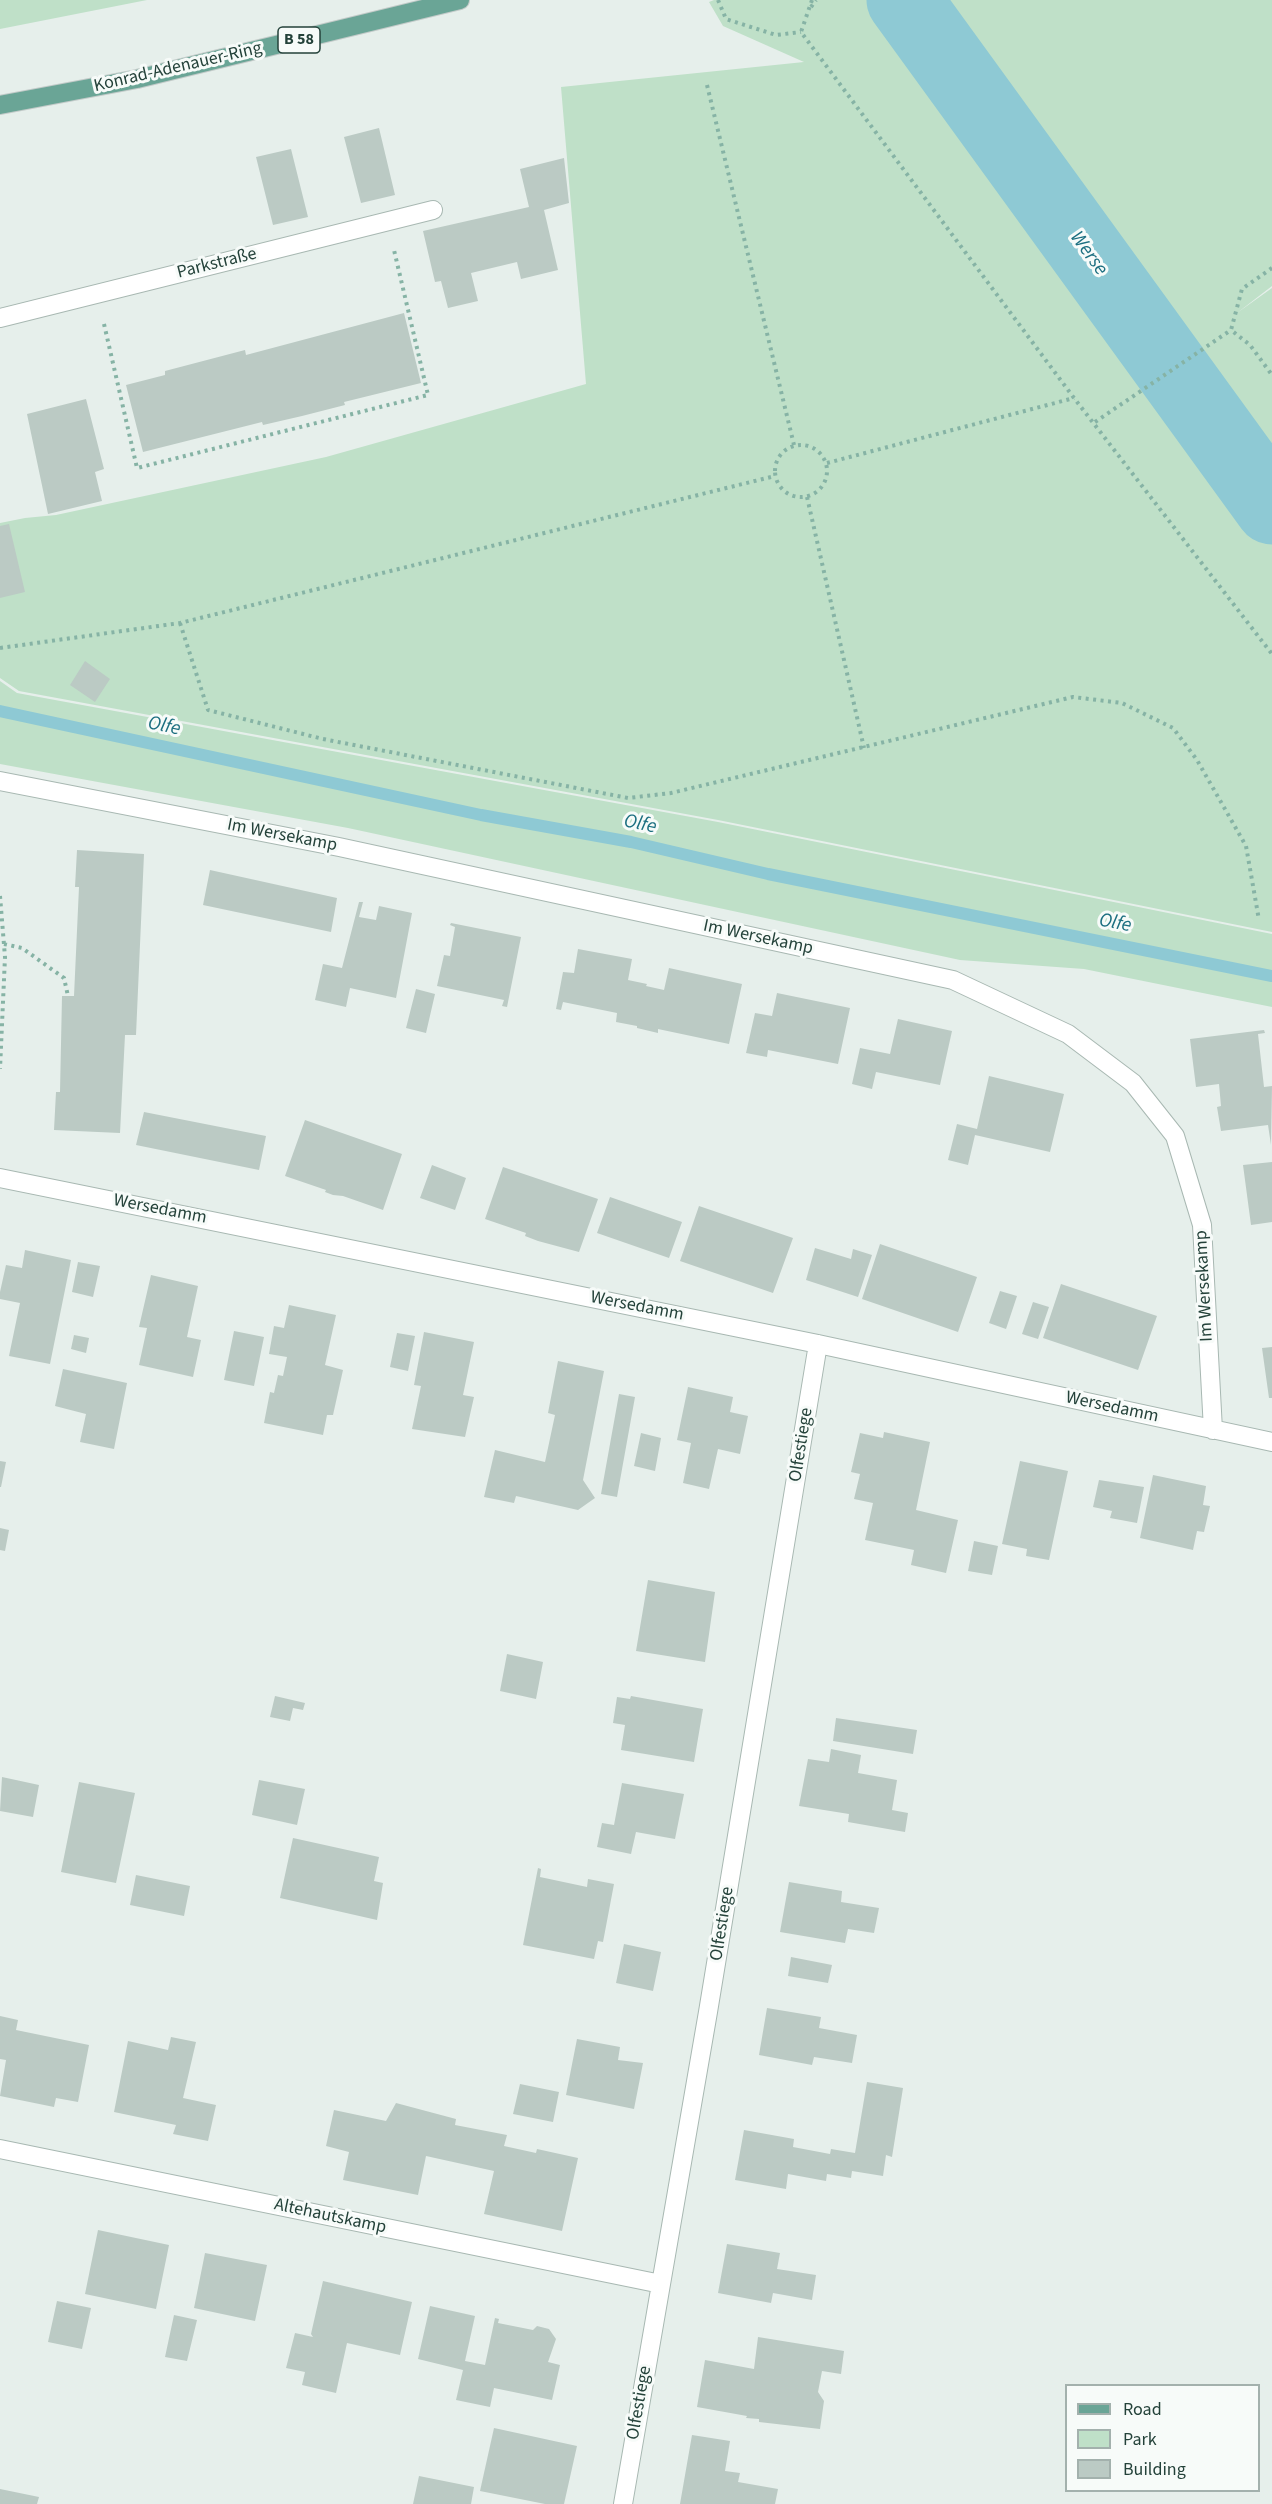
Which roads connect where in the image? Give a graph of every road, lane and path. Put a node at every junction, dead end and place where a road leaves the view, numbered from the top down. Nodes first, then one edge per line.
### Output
1 (460, 0) edge
2 (718, 0) edge
3 (814, 0) edge
4 (801, 32) junction
5 (707, 85) dead end
6 (0, 105) edge
7 (433, 210) dead end
8 (388, 221) junction
9 (1272, 268) edge
10 (97, 294) junction
11 (0, 318) edge
12 (1231, 330) junction
13 (1272, 375) edge
14 (1074, 399) junction
15 (1095, 422) junction
16 (794, 445) junction
17 (826, 463) junction
18 (775, 476) junction
19 (807, 497) junction
20 (180, 623) junction
21 (0, 648) edge
22 (1272, 654) edge
23 (864, 748) junction
24 (0, 781) edge
25 (0, 896) edge
26 (1259, 920) dead end
27 (4, 944) junction
28 (2, 957) edge
29 (68, 996) dead end
30 (0, 1069) edge
31 (0, 1178) edge
32 (818, 1344) junction
33 (1213, 1430) junction
34 (1272, 1442) edge
35 (0, 2149) edge
36 (661, 2284) junction
37 (623, 2504) edge

1 - 6 main road, Konrad-Adenauer-Ring / B 58
2 - 4 path
3 - 4 path
4 - 14 path
5 - 16 path
7 - 8 street, Parkstraße
8 - 10 street, Parkstraße
8 - 10 path
9 - 12 path
10 - 11 street, Parkstraße
12 - 13 path
12 - 15 path
14 - 15 path
14 - 17 path
15 - 22 path
16 - 17 path
16 - 18 path
17 - 19 path
18 - 19 path
18 - 20 path
19 - 23 path
20 - 21 path
20 - 23 path
23 - 26 path
24 - 33 street, Im Wersekamp
25 - 27 path
27 - 28 path
27 - 29 path
28 - 30 path
31 - 32 street, Wersedamm
32 - 33 street, Wersedamm
32 - 36 street, Olfestiege
33 - 34 street, Wersedamm
35 - 36 street, Altehautskamp
36 - 37 street, Olfestiege

